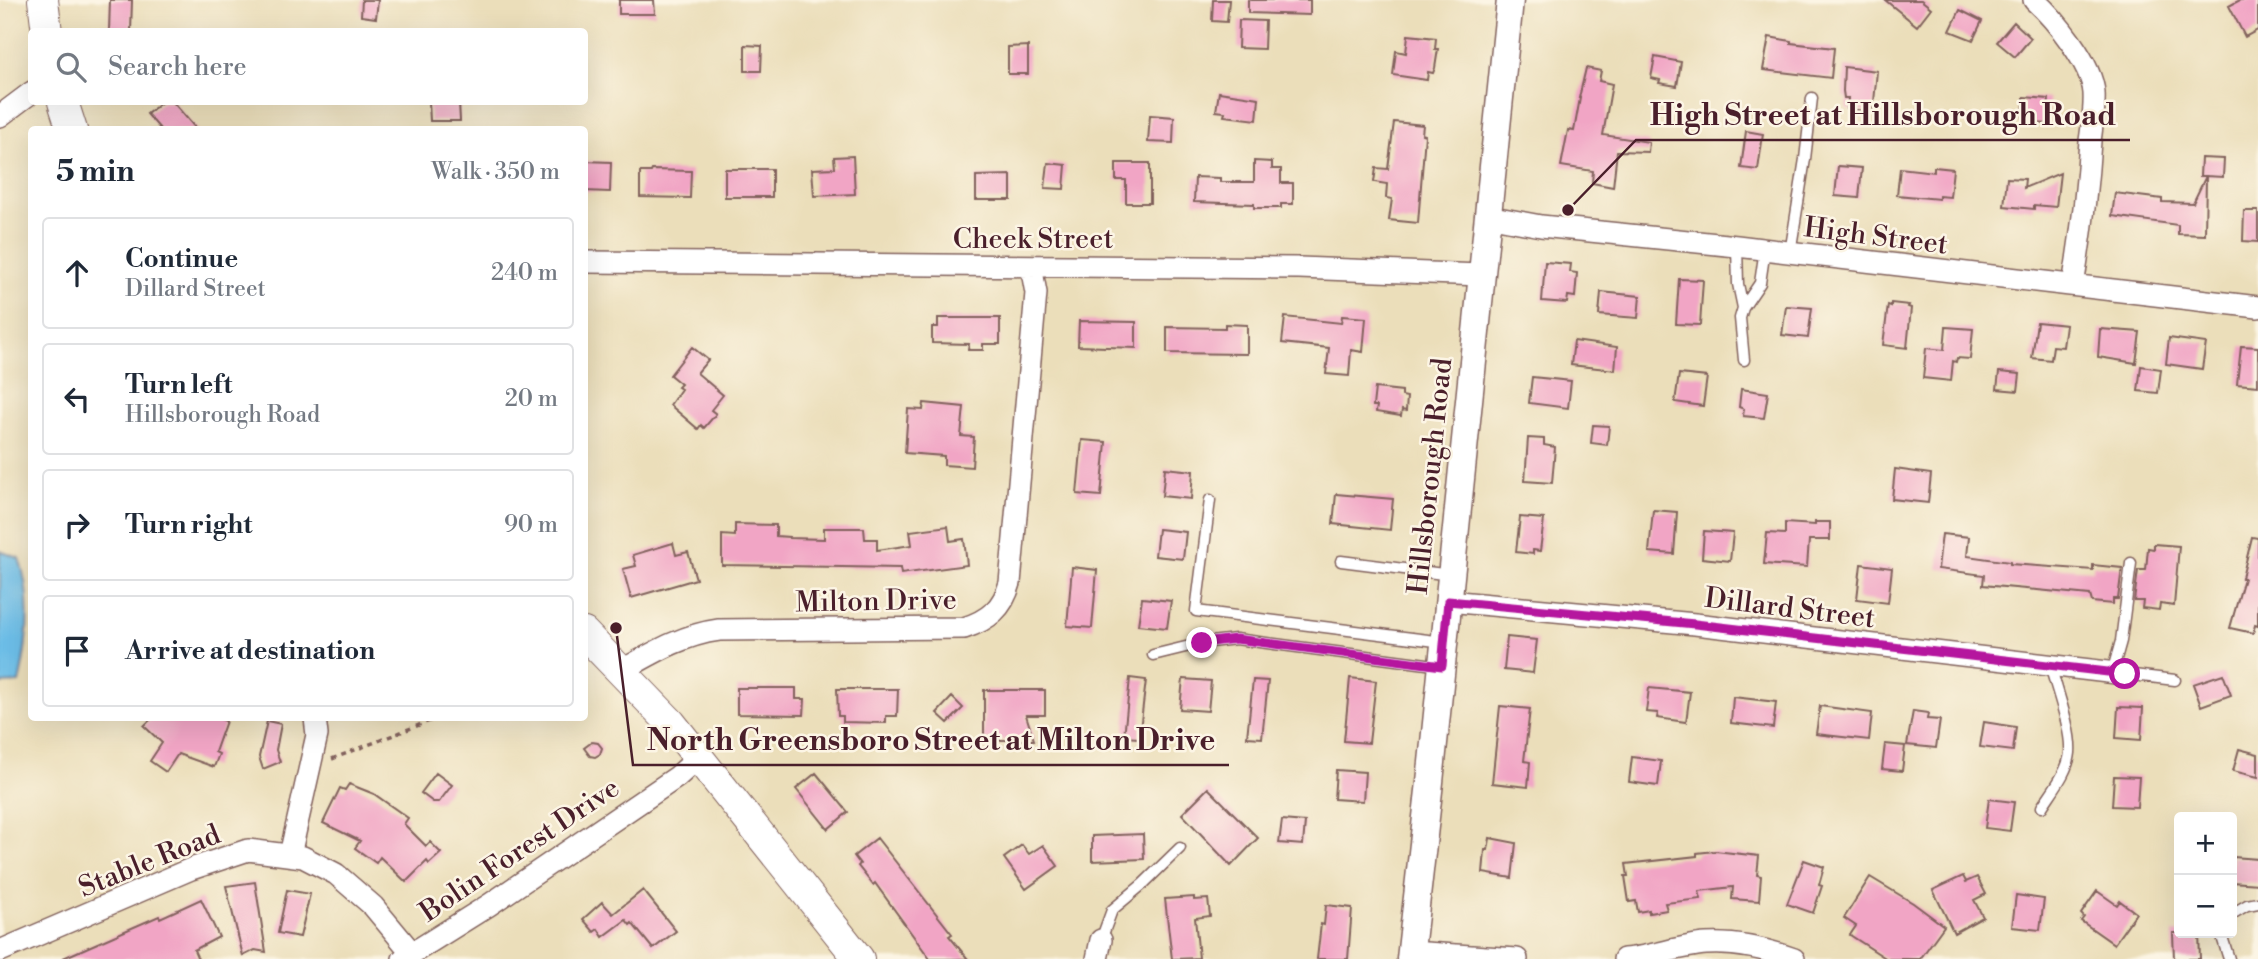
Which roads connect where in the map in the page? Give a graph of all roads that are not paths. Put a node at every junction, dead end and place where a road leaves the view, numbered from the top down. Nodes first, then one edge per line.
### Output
1 (43, 0) edge
2 (1510, 0) edge
3 (2034, 0) edge
4 (46, 28) edge
5 (28, 95) edge
6 (1812, 97) dead end
7 (64, 105) edge
8 (0, 116) edge
9 (71, 126) edge
10 (1487, 216) junction
11 (1737, 246) junction
12 (1765, 249) junction
13 (1790, 253) junction
14 (588, 262) edge
15 (1031, 266) junction
16 (1481, 275) junction
17 (2073, 285) junction
18 (2258, 307) edge
19 (1742, 308) junction
20 (1744, 360) dead end
21 (1210, 500) dead end
22 (1340, 561) dead end
23 (2131, 563) dead end
24 (1450, 589) junction
25 (588, 637) edge
26 (1443, 654) junction
27 (1153, 655) dead end
28 (2050, 665) junction
29 (621, 671) junction
30 (2118, 673) junction
31 (2175, 680) dead end
32 (315, 721) edge
33 (698, 758) junction
34 (2042, 807) dead end
35 (1180, 848) dead end
36 (290, 855) junction
37 (2258, 903) edge
38 (2237, 911) edge
39 (2223, 938) edge
40 (1099, 949) edge
41 (0, 951) edge
42 (407, 956) edge
43 (1410, 956) edge
44 (859, 959) edge
45 (1517, 959) edge
46 (1624, 959) edge
47 (1794, 959) edge
48 (2229, 959) edge

1 - 4 main road
2 - 10 street, Hillsborough Road
3 - 17 street
5 - 8 street
6 - 13 lane
7 - 9 main road
10 - 11 street, High Street
10 - 16 street, Hillsborough Road
11 - 12 street, High Street
11 - 19 lane
12 - 13 street, High Street
12 - 19 lane
13 - 17 street, High Street
14 - 15 street, Cheek Street
15 - 16 street, Cheek Street
15 - 29 street, Milton Drive
16 - 24 street, Hillsborough Road
17 - 18 street, High Street
19 - 20 lane
21 - 26 lane
22 - 24 lane
23 - 30 lane
24 - 26 street, Hillsborough Road
24 - 28 street, Dillard Street
25 - 29 main road
26 - 27 lane
26 - 43 street, Hillsborough Road
28 - 30 street, Dillard Street
28 - 34 lane
29 - 33 main road
30 - 31 lane
32 - 36 street
33 - 42 street, Bolin Forest Drive
33 - 44 main road
35 - 40 lane
36 - 41 street, Stable Road
36 - 42 street, Stable Road
37 - 38 lane
39 - 48 lane
43 - 45 street
46 - 47 street

